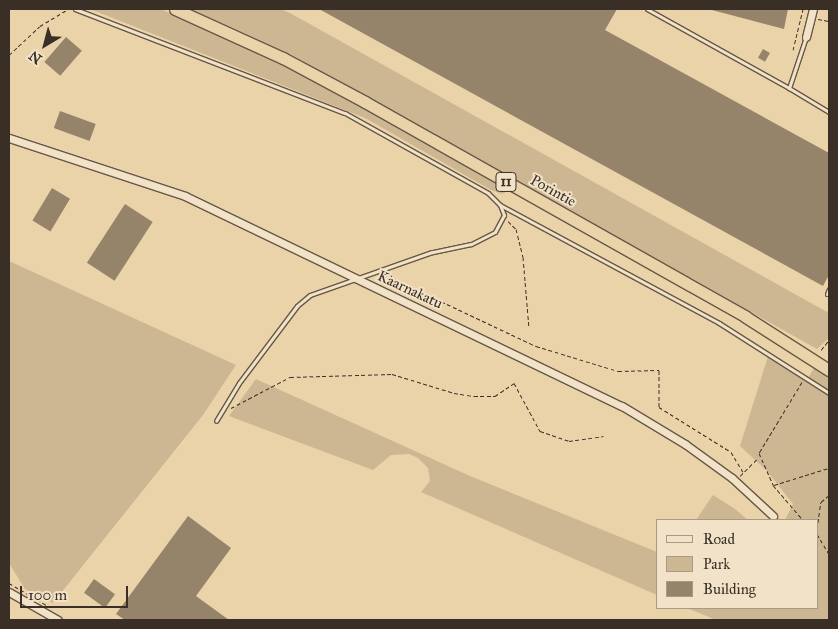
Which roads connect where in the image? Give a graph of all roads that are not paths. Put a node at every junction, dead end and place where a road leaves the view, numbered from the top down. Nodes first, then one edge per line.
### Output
1 (75, 9) edge
2 (175, 9) edge
3 (647, 9) edge
4 (813, 9) edge
5 (806, 37) joint
6 (789, 88) junction
7 (829, 112) edge
8 (9, 138) edge
9 (500, 205) junction
10 (352, 278) junction
11 (829, 289) edge
12 (827, 294) dead end
13 (829, 370) edge
14 (829, 393) edge
15 (216, 421) dead end
16 (773, 516) dead end
17 (9, 592) edge
18 (58, 620) edge

1 - 9 lane
2 - 13 highway, Porintie / 11
3 - 6 lane
4 - 5 street
5 - 6 lane
6 - 7 lane
8 - 10 street, Kaarnakatu
9 - 10 lane
9 - 14 lane
10 - 15 lane
10 - 16 street, Kaarnakatu
11 - 12 lane
17 - 18 street

